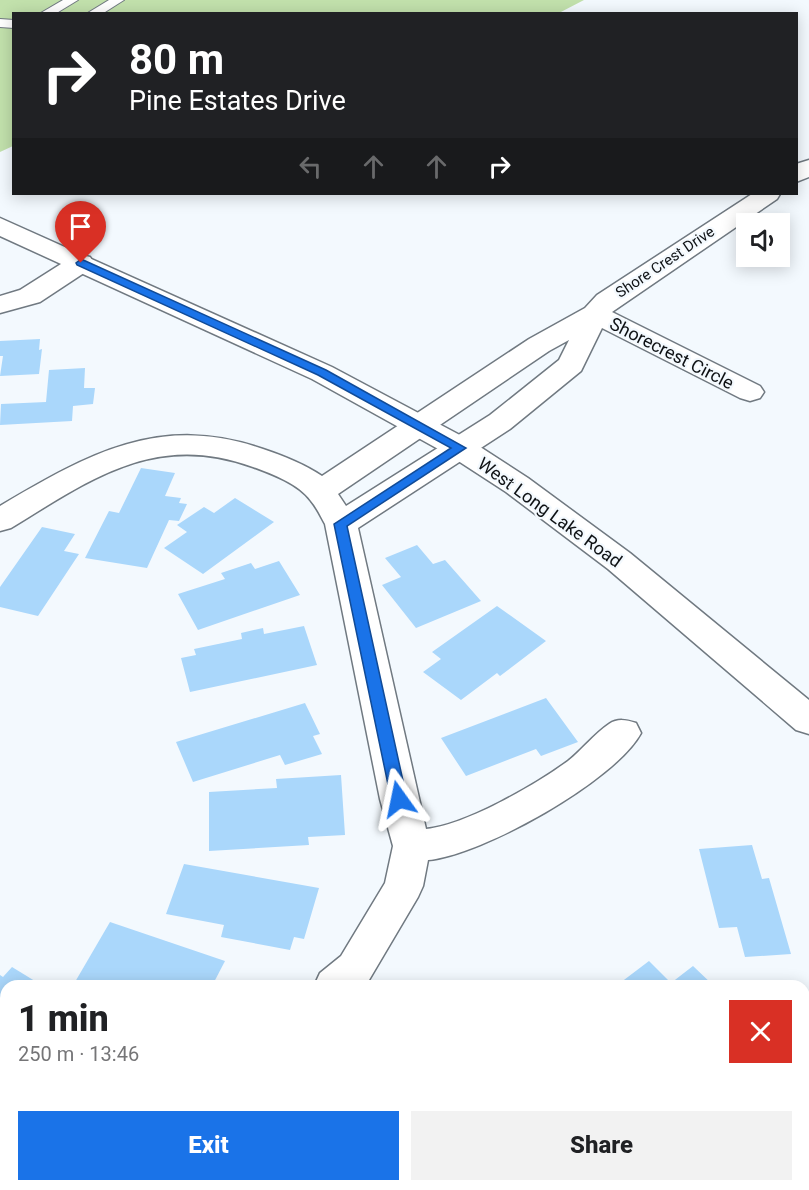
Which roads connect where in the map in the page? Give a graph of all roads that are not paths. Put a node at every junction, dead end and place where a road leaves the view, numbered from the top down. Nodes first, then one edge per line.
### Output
1 (72, 0) edge
2 (118, 0) edge
3 (49, 12) edge
4 (96, 12) edge
5 (766, 195) edge
6 (0, 226) edge
7 (81, 263) junction
8 (0, 305) edge
9 (595, 314) junction
10 (750, 392) dead end
11 (418, 424) junction
12 (460, 448) junction
13 (321, 491) junction
14 (0, 520) edge
15 (340, 524) junction
16 (809, 720) edge
17 (623, 732) dead end
18 (412, 846) junction
19 (341, 980) edge

1 - 3 lane
2 - 4 lane
5 - 9 street, Shore Crest Drive
6 - 7 street, West Long Lake Road
7 - 8 street
7 - 11 street, West Long Lake Road
9 - 10 street, Shorecrest Circle
9 - 11 street, Shore Crest Drive
9 - 12 street, Shore Crest Drive
11 - 12 street, West Long Lake Road
11 - 13 street, Shore Crest Drive
12 - 15 street, Shore Crest Drive
12 - 16 street, West Long Lake Road
13 - 14 street
13 - 15 street
15 - 18 street
17 - 18 street
18 - 19 street

